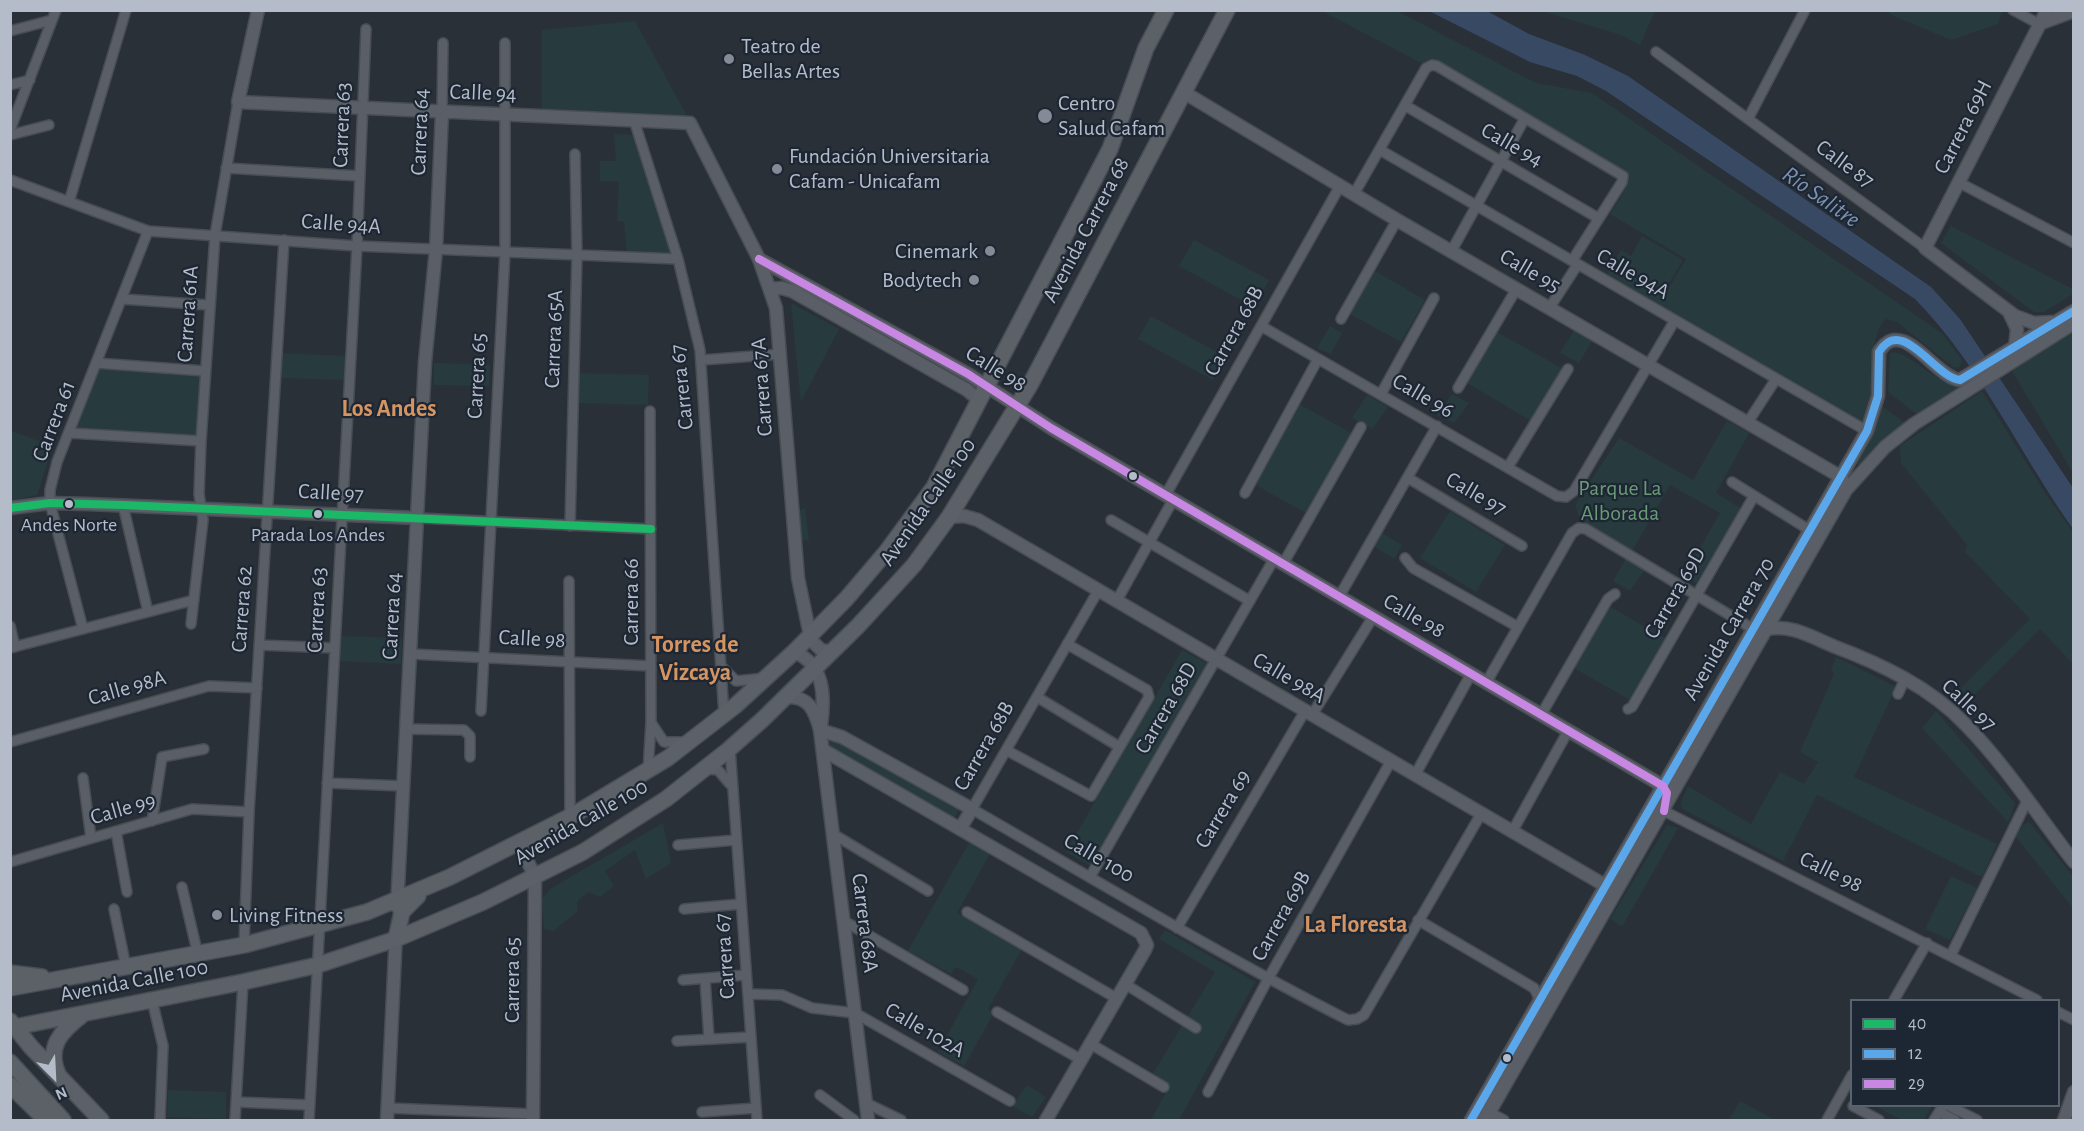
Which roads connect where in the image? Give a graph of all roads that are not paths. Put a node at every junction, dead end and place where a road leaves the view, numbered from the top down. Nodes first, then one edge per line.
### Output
1 (126, 10) edge
2 (258, 10) edge
3 (1166, 10) edge
4 (1227, 10) edge
5 (1805, 10) edge
6 (2013, 10) edge
7 (2047, 10) edge
8 (2073, 11) edge
9 (54, 15) edge
10 (2039, 24) junction
11 (366, 29) dead end
12 (10, 31) edge
13 (443, 43) dead end
14 (505, 43) dead end
15 (1656, 52) dead end
16 (30, 80) junction
17 (10, 86) edge
18 (1185, 93) junction
19 (238, 102) junction
20 (1406, 106) junction
21 (362, 109) junction
22 (442, 113) junction
23 (505, 114) junction
24 (1525, 118) junction
25 (1748, 119) junction
26 (634, 120) junction
27 (690, 123) joint
28 (49, 125) dead end
29 (10, 130) edge
30 (10, 135) edge
31 (1380, 150) junction
32 (575, 154) dead end
33 (1500, 162) junction
34 (226, 168) junction
35 (360, 176) junction
36 (10, 180) edge
37 (1958, 182) junction
38 (1340, 186) junction
39 (1354, 195) junction
40 (69, 202) junction
41 (1477, 206) junction
42 (1599, 218) junction
43 (1397, 220) junction
44 (148, 231) junction
45 (215, 235) junction
46 (284, 240) junction
47 (2073, 243) edge
48 (357, 246) junction
49 (1925, 248) junction
50 (436, 249) junction
51 (1452, 250) junction
52 (505, 252) junction
53 (577, 255) junction
54 (678, 259) junction
55 (759, 259) junction
56 (1575, 263) junction
57 (1517, 288) junction
58 (770, 289) junction
59 (1434, 298) dead end
60 (122, 299) junction
61 (209, 305) junction
62 (1550, 307) junction
63 (2073, 310) edge
64 (2009, 311) junction
65 (1341, 319) dead end
66 (1675, 320) junction
67 (2022, 320) junction
68 (2057, 321) junction
69 (2073, 323) edge
70 (1262, 326) junction
71 (2026, 341) junction
72 (781, 354) junction
73 (2010, 357) junction
74 (1318, 358) junction
75 (702, 360) junction
76 (96, 363) junction
77 (1649, 364) junction
78 (1568, 369) dead end
79 (205, 371) junction
80 (1776, 378) junction
81 (1972, 381) junction
82 (1458, 388) dead end
83 (983, 393) junction
84 (1381, 394) junction
85 (1018, 407) junction
86 (650, 411) dead end
87 (1748, 422) junction
88 (1437, 426) junction
89 (1361, 427) dead end
90 (1867, 431) junction
91 (70, 433) junction
92 (201, 441) junction
93 (1508, 466) junction
94 (1842, 477) junction
95 (1408, 478) junction
96 (1732, 482) dead end
97 (1846, 490) junction
98 (1245, 493) dead end
99 (1754, 496) junction
100 (1169, 498) junction
101 (50, 503) junction
102 (123, 505) junction
103 (10, 508) edge
104 (202, 508) junction
105 (267, 512) junction
106 (342, 515) junction
107 (949, 517) junction
108 (418, 519) junction
109 (1111, 520) dead end
110 (491, 522) junction
111 (570, 526) junction
112 (651, 529) junction
113 (1811, 531) junction
114 (1149, 542) junction
115 (1522, 546) dead end
116 (1405, 558) dead end
117 (1279, 562) junction
118 (569, 581) dead end
119 (1098, 591) junction
120 (1615, 594) dead end
121 (1696, 595) junction
122 (1339, 597) junction
123 (194, 600) junction
124 (1250, 601) junction
125 (1116, 602) junction
126 (1780, 608) junction
127 (148, 612) junction
128 (1373, 617) junction
129 (191, 624) dead end
130 (10, 626) edge
131 (1518, 627) junction
132 (1753, 629) junction
133 (1768, 629) junction
134 (83, 630) junction
135 (1794, 630) junction
136 (810, 637) junction
137 (1067, 644) junction
138 (259, 645) junction
139 (13, 647) edge
140 (335, 648) junction
141 (794, 652) junction
142 (832, 652) junction
143 (411, 654) junction
144 (484, 658) junction
145 (720, 659) junction
146 (1216, 660) junction
147 (570, 662) junction
148 (651, 666) junction
149 (816, 669) junction
150 (1472, 674) junction
151 (767, 678) junction
152 (1905, 679) junction
153 (1486, 683) junction
154 (257, 688) junction
155 (1898, 694) dead end
156 (787, 697) junction
157 (1037, 697) junction
158 (1628, 709) dead end
159 (481, 711) dead end
160 (1308, 713) junction
161 (724, 715) junction
162 (1540, 715) junction
163 (651, 722) junction
164 (407, 729) junction
165 (820, 730) junction
166 (1568, 731) junction
167 (10, 742) edge
168 (690, 742) junction
169 (1118, 746) junction
170 (730, 748) junction
171 (204, 749) dead end
172 (823, 750) junction
173 (1006, 750) junction
174 (470, 757) dead end
175 (1391, 761) junction
176 (705, 769) junction
177 (648, 771) junction
178 (1414, 775) junction
179 (83, 778) dead end
180 (327, 783) junction
181 (404, 786) junction
182 (1663, 786) junction
183 (732, 789) junction
184 (2027, 801) junction
185 (972, 809) junction
186 (1664, 811) junction
187 (249, 812) junction
188 (1482, 814) junction
189 (570, 817) junction
190 (152, 820) junction
191 (960, 829) junction
192 (116, 831) junction
193 (1512, 832) junction
194 (833, 834) junction
195 (91, 838) junction
196 (736, 840) junction
197 (519, 843) junction
198 (678, 845) dead end
199 (504, 850) junction
200 (10, 862) edge
201 (2073, 862) edge
202 (535, 877) junction
203 (1090, 877) junction
204 (1606, 886) junction
205 (182, 887) dead end
206 (928, 891) dead end
207 (127, 892) dead end
208 (397, 900) junction
209 (741, 904) junction
210 (114, 909) dead end
211 (684, 909) dead end
212 (967, 912) dead end
213 (1418, 920) junction
214 (844, 921) junction
215 (320, 926) junction
216 (1177, 928) junction
217 (396, 939) junction
218 (1927, 943) junction
219 (244, 945) junction
220 (198, 955) junction
221 (1951, 955) junction
222 (318, 964) junction
223 (126, 967) junction
224 (10, 973) edge
225 (746, 975) junction
226 (75, 977) junction
227 (705, 979) junction
228 (1268, 979) junction
229 (683, 980) dead end
230 (243, 982) junction
231 (1125, 984) junction
232 (10, 988) edge
233 (1534, 988) junction
234 (1547, 988) junction
235 (963, 990) dead end
236 (748, 994) junction
237 (1116, 998) junction
238 (1895, 999) edge
239 (2035, 999) edge
240 (152, 1000) junction
241 (1544, 1004) junction
242 (86, 1012) junction
243 (997, 1012) dead end
244 (855, 1013) junction
245 (12, 1025) edge
246 (1196, 1028) dead end
247 (751, 1037) junction
248 (709, 1039) junction
249 (677, 1041) dead end
250 (1089, 1043) junction
251 (1080, 1059) junction
252 (10, 1062) edge
253 (1850, 1077) edge
254 (60, 1080) junction
255 (10, 1084) edge
256 (1164, 1087) dead end
257 (1208, 1092) dead end
258 (2073, 1092) edge
259 (820, 1095) dead end
260 (1839, 1097) junction
261 (1010, 1101) dead end
262 (236, 1102) junction
263 (866, 1103) junction
264 (1850, 1104) edge
265 (310, 1105) junction
266 (1856, 1107) edge
267 (1951, 1107) edge
268 (756, 1108) junction
269 (702, 1112) dead end
270 (1484, 1113) edge
271 (1939, 1113) edge
272 (387, 1114) edge
273 (533, 1117) edge
274 (2068, 1119) edge
275 (46, 1120) edge
276 (63, 1120) edge
277 (101, 1120) edge
278 (160, 1120) edge
279 (235, 1120) edge
280 (309, 1120) edge
281 (757, 1120) edge
282 (854, 1120) edge
283 (868, 1120) edge
284 (900, 1120) edge
285 (1046, 1120) edge
286 (1471, 1120) edge
287 (1504, 1120) edge
288 (1827, 1120) edge
289 (1879, 1120) edge
290 (1955, 1120) edge
291 (1977, 1120) edge

1 - 40 street
2 - 19 street, Carrera 61A
3 - 83 main road, Avenida Carrera 68
4 - 18 main road, Avenida Carrera 68
5 - 25 street
6 - 10 street
7 - 10 street, Carrera 69H
8 - 10 street
9 - 12 street
9 - 16 street
10 - 37 street, Carrera 69H
11 - 21 street, Carrera 63
13 - 22 street, Carrera 64
14 - 23 street, Carrera 65
15 - 25 street, Calle 87
16 - 17 street
16 - 29 street
18 - 38 street, Calle 95
18 - 85 main road, Avenida Carrera 68
19 - 21 street, Calle 94
19 - 34 street, Carrera 61A
20 - 24 street
20 - 31 street
20 - 33 street, Calle 94
21 - 22 street, Calle 94
21 - 35 street, Carrera 63
22 - 23 street, Calle 94
22 - 50 street, Carrera 64
23 - 26 street, Calle 94
23 - 52 street, Carrera 65
24 - 33 street
24 - 42 street
25 - 49 street, Calle 87
26 - 27 street, Calle 94
26 - 54 street, Carrera 67
27 - 55 street, Carrera 67A
28 - 30 street
31 - 39 street
31 - 41 street, Calle 94A
32 - 53 street, Carrera 65A
33 - 41 street
33 - 42 street, Calle 94
34 - 35 street
34 - 45 street, Carrera 61A
35 - 48 street, Carrera 63
36 - 40 street, Calle 94A
37 - 47 street
37 - 49 street, Carrera 69H
38 - 39 street, Calle 95
38 - 70 street, Carrera 68B
39 - 43 street, Calle 95
40 - 44 street, Calle 94A
41 - 51 street
41 - 56 street, Calle 94A
42 - 56 street
43 - 51 street, Calle 95
43 - 65 street
44 - 45 street, Calle 94A
44 - 60 street, Carrera 61
45 - 46 street, Calle 94A
45 - 61 street, Carrera 61A
46 - 48 street, Calle 94A
46 - 105 street, Carrera 62
48 - 50 street, Calle 94A
48 - 106 street, Carrera 63
49 - 64 street, Calle 87
50 - 52 street, Calle 94A
50 - 108 street, Carrera 64
51 - 57 street, Calle 95
52 - 53 street, Calle 94A
52 - 110 street, Carrera 65
53 - 54 street, Calle 94A
53 - 111 street, Carrera 65A
54 - 75 street, Carrera 67
55 - 58 street, Carrera 67A
55 - 83 street, Calle 98
56 - 62 street
56 - 66 street, Calle 94A
57 - 62 street, Calle 95
57 - 82 street
58 - 72 street, Carrera 67A
58 - 83 street, Calle 98
59 - 84 street
60 - 61 street
60 - 76 street, Carrera 61
61 - 79 street, Carrera 61A
62 - 77 street, Calle 95
63 - 68 street
64 - 67 street, Calle 87
64 - 73 street
66 - 77 street
66 - 80 street, Calle 94A
67 - 68 street
67 - 71 street
68 - 71 street
69 - 73 street, Avenida Carrera 70
70 - 74 street, Calle 96
70 - 100 street, Carrera 68B
71 - 73 street
72 - 75 street
72 - 136 street, Carrera 67A
73 - 81 street, Avenida Carrera 70
74 - 84 street, Calle 96
74 - 98 street
75 - 145 street, Carrera 67
76 - 79 street
76 - 91 street, Carrera 61
77 - 87 street, Calle 95
77 - 93 street, Calle 96
78 - 93 street
79 - 92 street, Carrera 61A
80 - 87 street
80 - 90 street, Calle 94A
81 - 90 street, Avenida Carrera 70
81 - 97 street, Avenida Carrera 70
83 - 85 street, Calle 98
83 - 136 main road, Avenida Calle 100
84 - 88 street, Calle 96
85 - 100 street, Calle 98
85 - 107 main road, Avenida Calle 100
86 - 112 street, Carrera 66
87 - 94 street, Calle 95
88 - 93 street, Calle 96
88 - 95 street
89 - 117 street, Carrera 68D
90 - 94 street, Avenida Carrera 70
91 - 92 street
91 - 101 street, Carrera 61
92 - 104 street, Carrera 61A
94 - 97 street
94 - 113 street, Avenida Carrera 70
95 - 115 street, Calle 97
95 - 122 street
96 - 99 street
97 - 126 street, Avenida Carrera 70
99 - 113 street
99 - 121 street, Carrera 69D
100 - 114 street, Carrera 68B
100 - 117 street, Calle 98
101 - 102 street, Calle 97
101 - 103 street, Calle 97
101 - 134 street, Carrera 61
102 - 104 street, Calle 97
102 - 127 street
104 - 105 street, Calle 97
104 - 123 street, Carrera 61A
105 - 106 street, Calle 97
105 - 138 street, Carrera 62
106 - 108 street, Calle 97
106 - 140 street, Carrera 63
107 - 119 street, Calle 98A
107 - 142 main road, Avenida Calle 100
108 - 110 street, Calle 97
108 - 143 street, Carrera 64
109 - 114 street
110 - 111 street, Calle 97
110 - 144 street, Carrera 65
111 - 112 street, Calle 97
112 - 148 street, Carrera 66
113 - 132 street, Avenida Carrera 70
114 - 124 street
114 - 125 street, Carrera 68B
116 - 131 street
117 - 122 street, Calle 98
117 - 124 street, Carrera 68D
118 - 147 street
119 - 125 street, Calle 98A
119 - 137 street, Carrera 68B
120 - 162 street
121 - 131 street
121 - 132 street
121 - 158 street, Carrera 69D
122 - 128 street, Calle 98
123 - 127 street
123 - 129 street, Carrera 61A
124 - 146 street, Carrera 68D
125 - 146 street, Calle 98A
126 - 133 street, Avenida Carrera 70
126 - 135 street
127 - 134 street
128 - 150 street, Calle 98
128 - 160 street, Carrera 69
130 - 139 street
131 - 153 street
132 - 182 street, Avenida Carrera 70
133 - 135 street, Calle 97
133 - 186 street, Avenida Carrera 70
134 - 139 street
135 - 152 street, Calle 97
136 - 141 main road, Avenida Calle 100
136 - 142 street
137 - 157 street, Carrera 68B
137 - 169 street
138 - 140 street
138 - 154 street, Carrera 62
140 - 180 street, Carrera 63
141 - 149 street
141 - 151 main road, Avenida Calle 100
142 - 149 main road, Avenida Calle 100
143 - 144 street, Calle 98
143 - 164 street, Carrera 64
144 - 147 street, Calle 98
144 - 159 street, Carrera 65
145 - 151 street
145 - 161 street, Carrera 67
146 - 160 street, Calle 98A
146 - 203 street, Carrera 68D
147 - 148 street, Calle 98
147 - 189 street
148 - 163 street, Carrera 66
149 - 156 main road, Avenida Calle 100
149 - 165 street, Carrera 68A
150 - 153 street, Calle 98
150 - 178 street
151 - 161 main road, Avenida Calle 100
152 - 155 street
152 - 184 street, Calle 97
153 - 162 street, Calle 98
154 - 167 street, Calle 98A
154 - 187 street, Carrera 62
156 - 165 street, Carrera 68A
156 - 170 main road, Avenida Calle 100
157 - 169 street
157 - 173 street, Carrera 68B
160 - 175 street, Calle 98A
160 - 216 street, Carrera 69
161 - 168 main road, Avenida Calle 100
162 - 166 street, Calle 98
163 - 168 street
163 - 177 street, Carrera 66
164 - 174 street
164 - 181 street, Carrera 64
165 - 172 street, Carrera 68A
165 - 185 street, Calle 100
166 - 182 street, Calle 98
166 - 193 street
168 - 177 main road, Avenida Calle 100
169 - 173 street
170 - 176 main road, Avenida Calle 100
170 - 183 street, Carrera 67
171 - 190 street
172 - 191 street, Calle 100
172 - 194 street, Carrera 68A
173 - 185 street, Carrera 68B
175 - 178 street, Calle 98A
175 - 228 street, Carrera 69B
176 - 183 street
176 - 202 main road, Avenida Calle 100
177 - 189 main road, Avenida Calle 100
178 - 188 street, Calle 98A
179 - 195 street
180 - 181 street
180 - 215 street, Carrera 63
181 - 208 street, Carrera 64
182 - 186 street
182 - 204 street, Avenida Carrera 70
183 - 196 street, Carrera 67
184 - 201 street, Calle 97
184 - 221 street
185 - 191 street, Carrera 68B
185 - 203 street, Calle 100
186 - 218 street, Calle 98
186 - 241 street, Avenida Carrera 70
187 - 190 street, Calle 99
187 - 219 street, Carrera 62
188 - 193 street, Calle 98A
188 - 213 street
189 - 197 main road, Avenida Calle 100
190 - 192 street, Calle 99
191 - 231 street, Calle 100
192 - 195 street, Calle 99
192 - 207 street
193 - 204 street, Calle 98A
194 - 206 street
194 - 214 street, Carrera 68A
195 - 200 street, Calle 99
196 - 198 street
196 - 209 street, Carrera 67
197 - 199 main road, Avenida Calle 100
197 - 202 street, Carrera 65
199 - 208 main road, Avenida Calle 100
199 - 217 main road
202 - 217 main road, Avenida Calle 100
202 - 273 street, Carrera 65
203 - 216 street, Calle 100
204 - 234 street, Avenida Carrera 70
205 - 220 street
208 - 215 main road, Avenida Calle 100
208 - 217 street, Carrera 64
209 - 211 street
209 - 225 street, Carrera 67
210 - 223 street
212 - 237 street
213 - 228 street, Calle 100
213 - 233 street
214 - 235 street
214 - 244 street, Carrera 68A
215 - 219 main road, Avenida Calle 100
215 - 222 street, Carrera 63
216 - 228 street, Calle 100
217 - 222 main road, Avenida Calle 100
217 - 272 street, Carrera 64
218 - 221 street, Calle 98
218 - 238 street
219 - 220 main road, Avenida Calle 100
220 - 223 main road, Avenida Calle 100
221 - 239 street, Calle 98
222 - 230 main road, Avenida Calle 100
222 - 265 street, Carrera 63
223 - 226 main road, Avenida Calle 100
224 - 226 main road
225 - 227 street
225 - 236 street, Carrera 67
226 - 232 main road, Avenida Calle 100
227 - 229 street
227 - 248 street
228 - 257 street, Carrera 69B
230 - 240 main road, Avenida Calle 100
230 - 262 street
231 - 237 street
231 - 246 street
233 - 234 street
233 - 241 street
234 - 241 street, Avenida Carrera 70
236 - 244 street, Calle 102A
236 - 247 street, Carrera 67
237 - 250 street
240 - 242 main road, Avenida Calle 100
240 - 278 street
241 - 270 street, Avenida Carrera 70
242 - 245 main road, Avenida Calle 100
242 - 254 main road
243 - 251 street
244 - 261 street, Calle 102A
244 - 263 street, Carrera 68A
245 - 254 main road
247 - 248 street
247 - 268 street, Carrera 67
248 - 249 street
250 - 251 street
250 - 256 street
251 - 285 street
252 - 276 main road
253 - 260 street
254 - 277 main road
255 - 275 main road
258 - 274 street
259 - 282 street
260 - 264 street
260 - 288 street
262 - 265 street
262 - 279 street
263 - 283 street, Carrera 68A
263 - 284 street
265 - 280 street, Carrera 63
266 - 289 street
267 - 291 street
268 - 269 street
268 - 281 street, Carrera 67
270 - 286 street, Avenida Carrera 70
270 - 287 street
271 - 290 street
272 - 273 street

